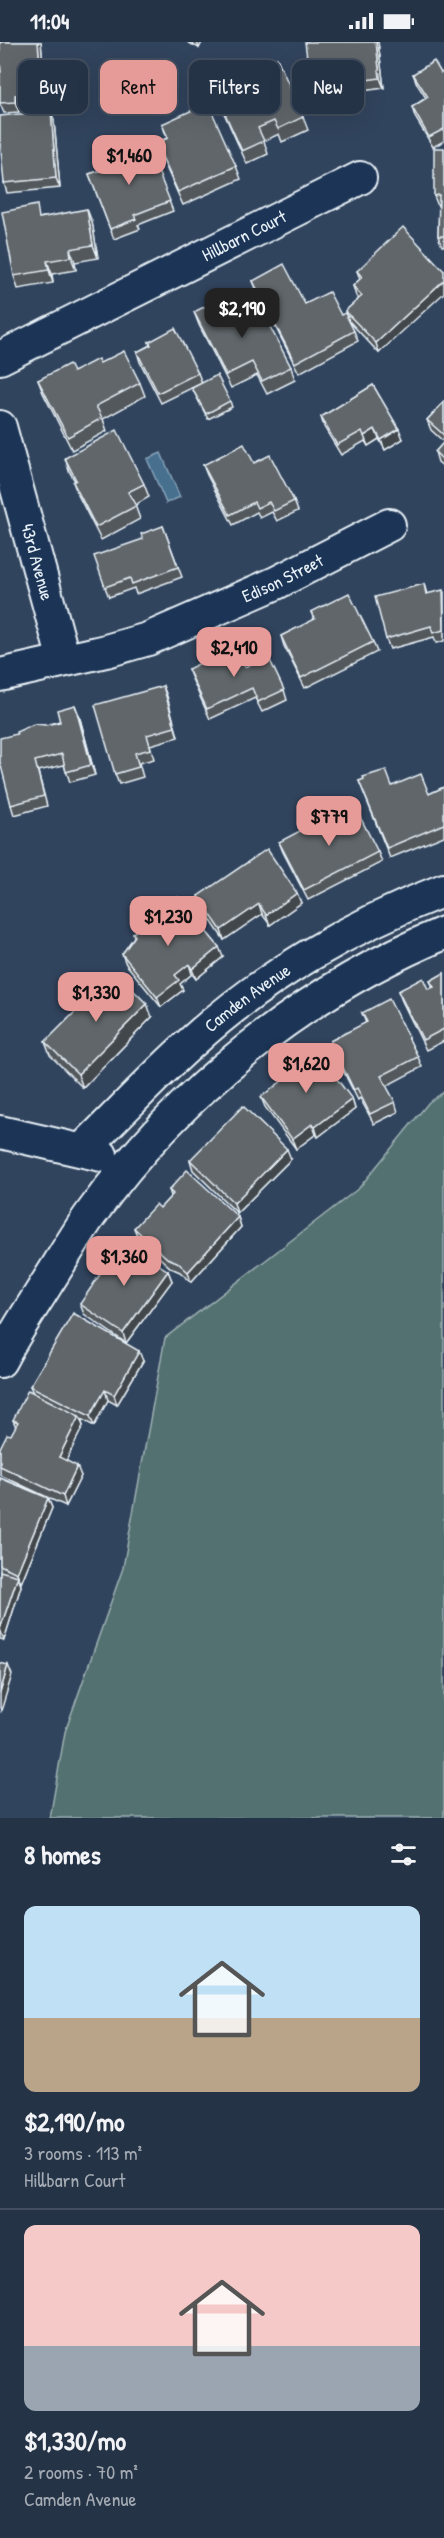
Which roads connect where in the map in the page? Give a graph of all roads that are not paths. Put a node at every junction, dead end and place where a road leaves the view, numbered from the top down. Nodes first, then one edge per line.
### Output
1 (360, 178) dead end
2 (0, 358) edge
3 (0, 427) edge
4 (389, 525) dead end
5 (64, 660) junction
6 (0, 675) edge
7 (444, 890) edge
8 (444, 933) edge
9 (0, 1132) edge
10 (82, 1150) junction
11 (131, 1163) junction
12 (0, 1361) edge

1 - 2 street, Hillbarn Court
3 - 5 street, 43rd Avenue
4 - 5 street, Edison Street
5 - 6 street, Edison Street
7 - 10 street, Camden Avenue
8 - 11 street
9 - 10 street
10 - 11 street
11 - 12 street

